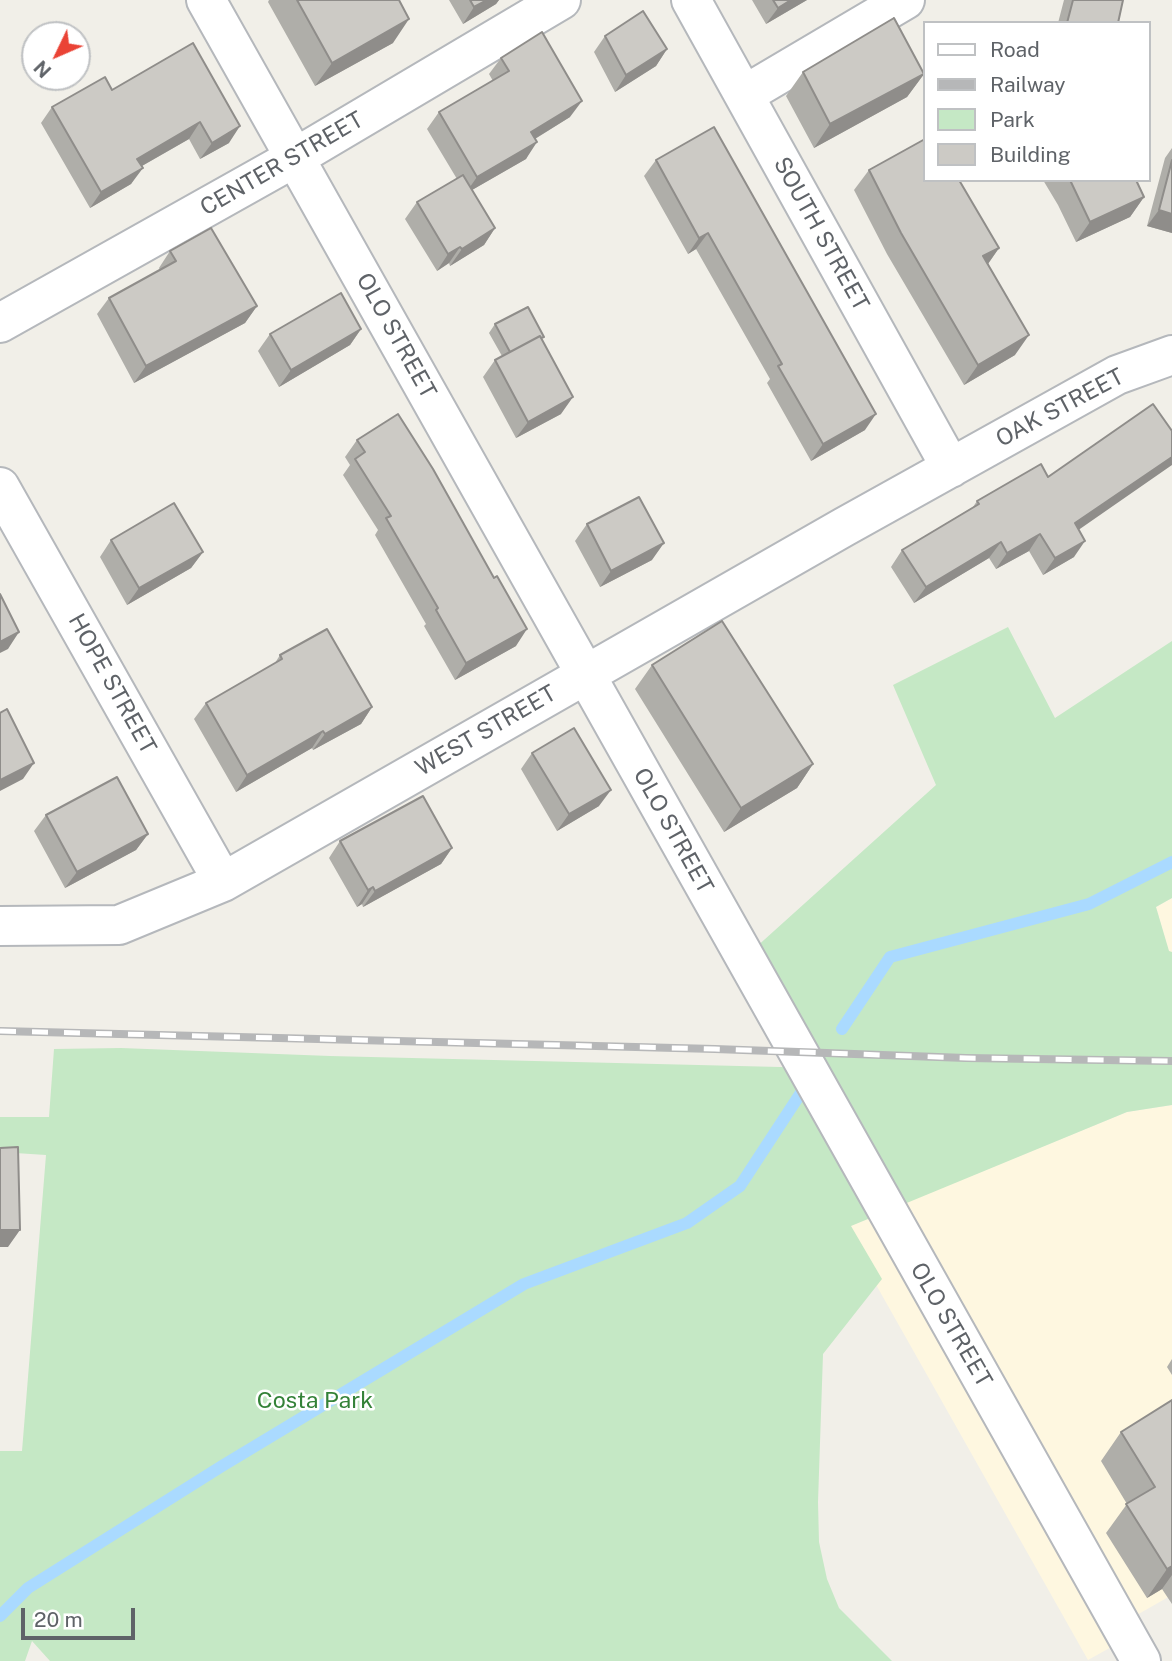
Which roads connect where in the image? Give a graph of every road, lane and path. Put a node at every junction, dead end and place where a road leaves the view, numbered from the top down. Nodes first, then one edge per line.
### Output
1 (206, 0) edge
2 (561, 0) edge
3 (691, 0) edge
4 (905, 0) edge
5 (744, 95) junction
6 (296, 157) junction
7 (0, 323) edge
8 (1172, 355) edge
9 (951, 468) junction
10 (0, 487) edge
11 (585, 674) junction
12 (223, 882) junction
13 (0, 926) edge
14 (1141, 1661) edge

1 - 6 street, OLO STREET
2 - 6 street, CENTER STREET
3 - 5 street, SOUTH STREET
4 - 5 street
5 - 9 street, SOUTH STREET
6 - 7 street, CENTER STREET
6 - 11 street, OLO STREET
8 - 9 street, OAK STREET
9 - 11 street, WEST STREET
10 - 12 street, HOPE STREET
11 - 12 street, WEST STREET
11 - 14 street, OLO STREET
12 - 13 street, WEST STREET

